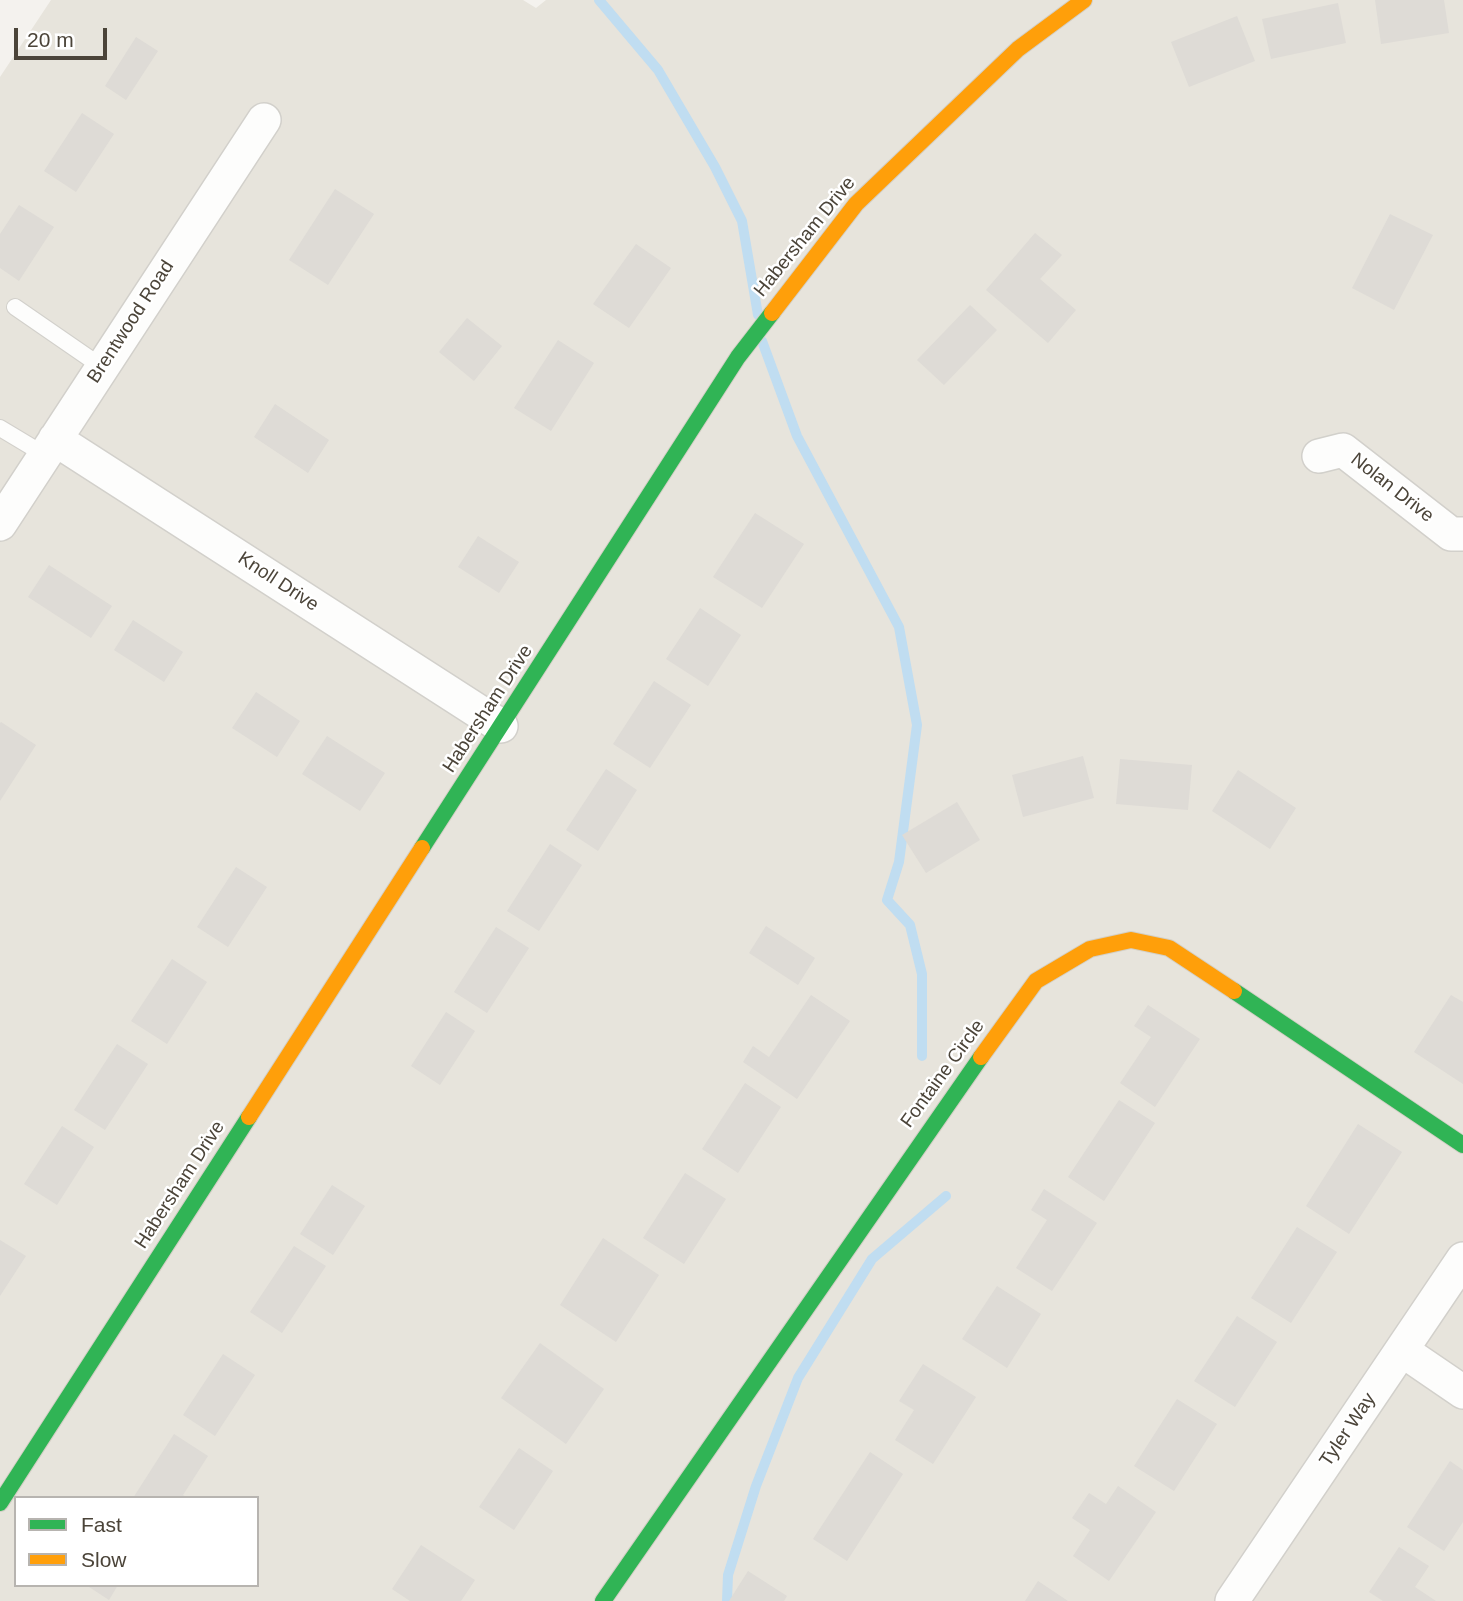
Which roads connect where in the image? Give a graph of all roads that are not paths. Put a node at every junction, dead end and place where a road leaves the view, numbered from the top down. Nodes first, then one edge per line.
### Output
1 (1084, 0) edge
2 (264, 120) dead end
3 (15, 307) dead end
4 (102, 367) junction
5 (0, 428) edge
6 (50, 447) junction
7 (1319, 456) dead end
8 (0, 524) edge
9 (1463, 534) edge
10 (501, 726) junction
11 (1463, 1144) edge
12 (1463, 1259) edge
13 (1403, 1351) junction
14 (1463, 1392) edge
15 (0, 1503) edge
16 (603, 1601) edge
17 (1231, 1601) edge

1 - 10 street, Habersham Drive
2 - 4 street, Brentwood Road
3 - 4 lane
4 - 6 street, Brentwood Road
5 - 6 lane
6 - 8 street, Brentwood Road
6 - 10 street, Knoll Drive
7 - 9 street, Nolan Drive
10 - 15 street, Habersham Drive
11 - 16 street, Fontaine Circle
12 - 13 street, Tyler Way
13 - 14 street
13 - 17 street, Tyler Way

